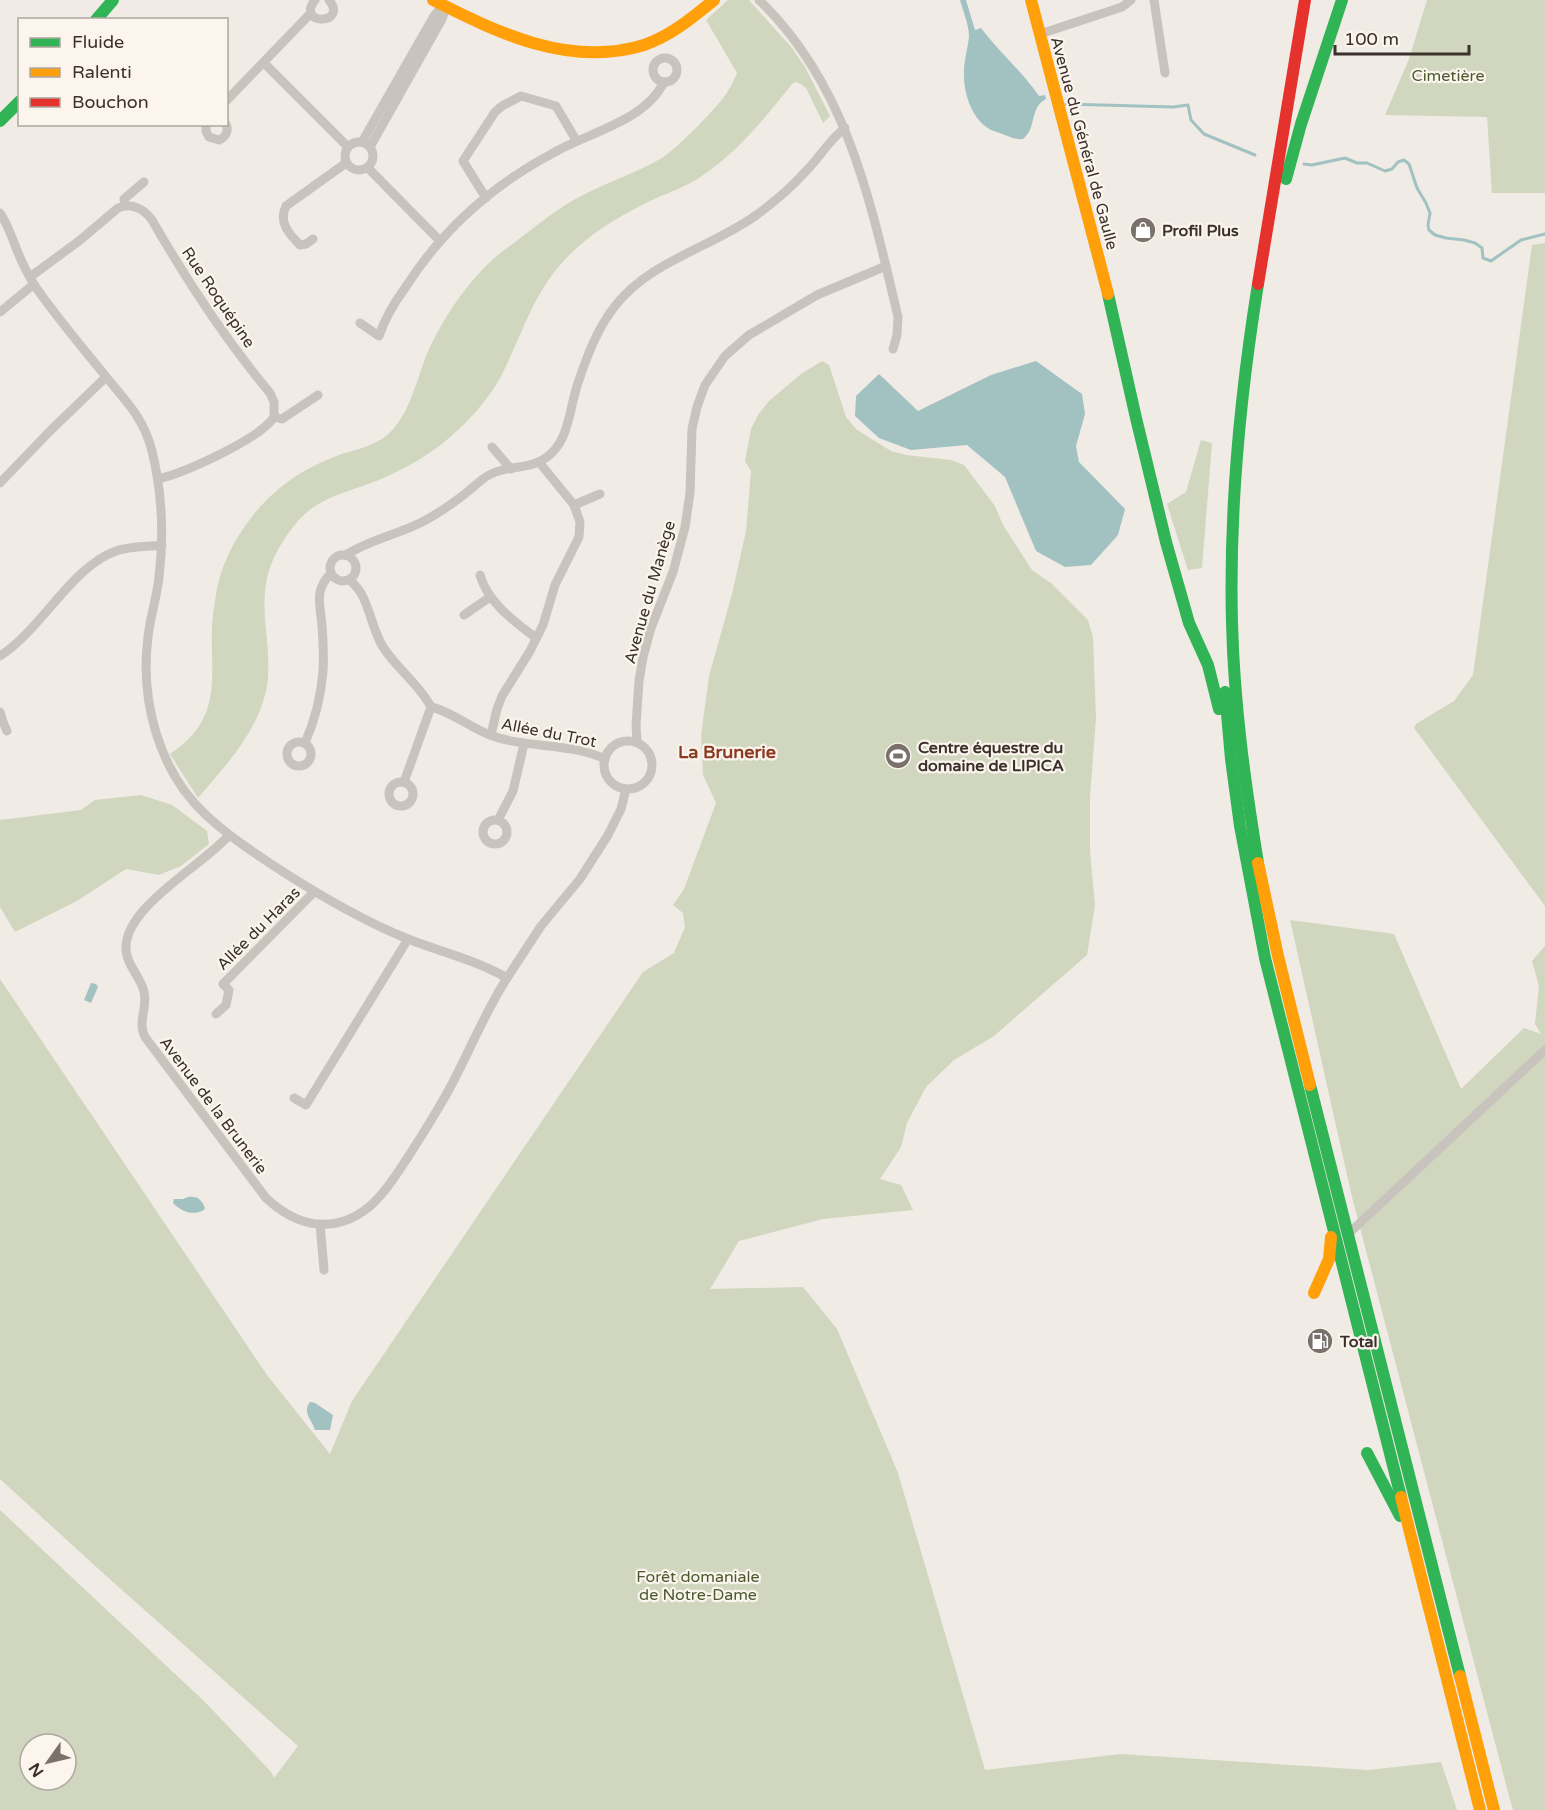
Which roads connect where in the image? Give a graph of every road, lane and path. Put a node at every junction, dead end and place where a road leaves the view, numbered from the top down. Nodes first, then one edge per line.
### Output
1 (113, 0) edge
2 (315, 0) edge
3 (329, 0) edge
4 (714, 0) edge
5 (759, 0) edge
6 (1031, 0) edge
7 (1131, 0) edge
8 (1154, 0) edge
9 (1296, 0) edge
10 (1305, 0) edge
11 (1342, 0) edge
12 (439, 2) edge
13 (311, 13) junction
14 (98, 18) edge
15 (1040, 34) junction
16 (264, 63) junction
17 (1165, 73) dead end
18 (664, 82) dead end
19 (228, 98) edge
20 (18, 103) edge
21 (0, 121) edge
22 (206, 126) edge
23 (227, 126) edge
24 (845, 128) junction
25 (576, 140) junction
26 (366, 145) junction
27 (348, 147) junction
28 (346, 163) junction
29 (368, 168) junction
30 (144, 182) dead end
31 (486, 198) junction
32 (125, 205) junction
33 (0, 213) edge
34 (1267, 232) junction
35 (314, 239) dead end
36 (440, 241) junction
37 (886, 266) junction
38 (32, 280) junction
39 (0, 312) edge
40 (360, 323) dead end
41 (893, 349) dead end
42 (106, 377) junction
43 (318, 395) dead end
44 (274, 417) junction
45 (492, 447) dead end
46 (538, 462) junction
47 (511, 469) junction
48 (158, 479) junction
49 (0, 483) edge
50 (600, 494) dead end
51 (574, 505) junction
52 (162, 545) junction
53 (346, 555) junction
54 (331, 573) junction
55 (480, 575) dead end
56 (351, 580) junction
57 (490, 597) junction
58 (464, 615) dead end
59 (536, 638) junction
60 (0, 656) edge
61 (431, 706) junction
62 (0, 712) edge
63 (7, 731) dead end
64 (1227, 732) junction
65 (491, 735) junction
66 (637, 742) junction
67 (305, 743) dead end
68 (524, 744) junction
69 (605, 759) junction
70 (404, 782) dead end
71 (626, 789) junction
72 (498, 820) dead end
73 (229, 835) junction
74 (314, 892) junction
75 (408, 939) junction
76 (507, 978) junction
77 (216, 1014) dead end
78 (1545, 1050) edge
79 (294, 1098) dead end
80 (320, 1224) junction
81 (1331, 1224) junction
82 (1347, 1235) junction
83 (324, 1270) dead end
84 (1314, 1293) dead end
85 (1366, 1453) dead end
86 (1412, 1538) junction
87 (1480, 1810) edge
88 (1494, 1810) edge

1 - 14 main road
2 - 13 street
3 - 13 street
4 - 12 main road
5 - 24 street
6 - 15 main road, Avenue du Général de Gaulle
7 - 15 street
8 - 17 street
9 - 64 main road
10 - 34 main road
11 - 34 main road
12 - 26 street
13 - 16 street
15 - 64 main road, Avenue du Général de Gaulle
16 - 19 street
16 - 27 street
18 - 25 street
20 - 21 main road
22 - 23 street
24 - 37 street
24 - 46 street
25 - 31 street
25 - 31 street
26 - 27 street
26 - 29 street
27 - 28 street
28 - 29 street
28 - 35 street
29 - 36 street
30 - 32 street
31 - 36 street
32 - 38 street
32 - 44 street, Rue Roquépine
33 - 38 street
34 - 82 main road
36 - 40 street
37 - 41 street
37 - 66 street, Avenue du Manège
38 - 39 street
38 - 42 street
42 - 48 street
42 - 49 street
43 - 44 street
44 - 48 street
45 - 47 street
46 - 47 street
46 - 51 street
47 - 53 street
48 - 52 street
50 - 51 street
51 - 59 street
52 - 60 street
52 - 73 street
53 - 54 street
53 - 56 street
54 - 56 street
54 - 67 street
55 - 57 street
56 - 61 street, Allée du Trot
57 - 58 street
57 - 59 street
59 - 65 street
61 - 65 street, Allée du Trot
61 - 70 street
62 - 63 street
64 - 81 main road
65 - 68 street, Allée du Trot
66 - 69 street
66 - 71 street
68 - 69 street, Allée du Trot
68 - 72 street
69 - 71 street
71 - 76 street, Avenue de la Brunerie
73 - 74 street
73 - 80 street, Avenue de la Brunerie
74 - 75 street
74 - 77 street, Allée du Haras
75 - 76 street
75 - 79 street
76 - 80 street, Avenue de la Brunerie
78 - 82 street
80 - 83 street
81 - 84 main road
81 - 86 main road
82 - 88 main road
85 - 86 main road
86 - 87 main road

